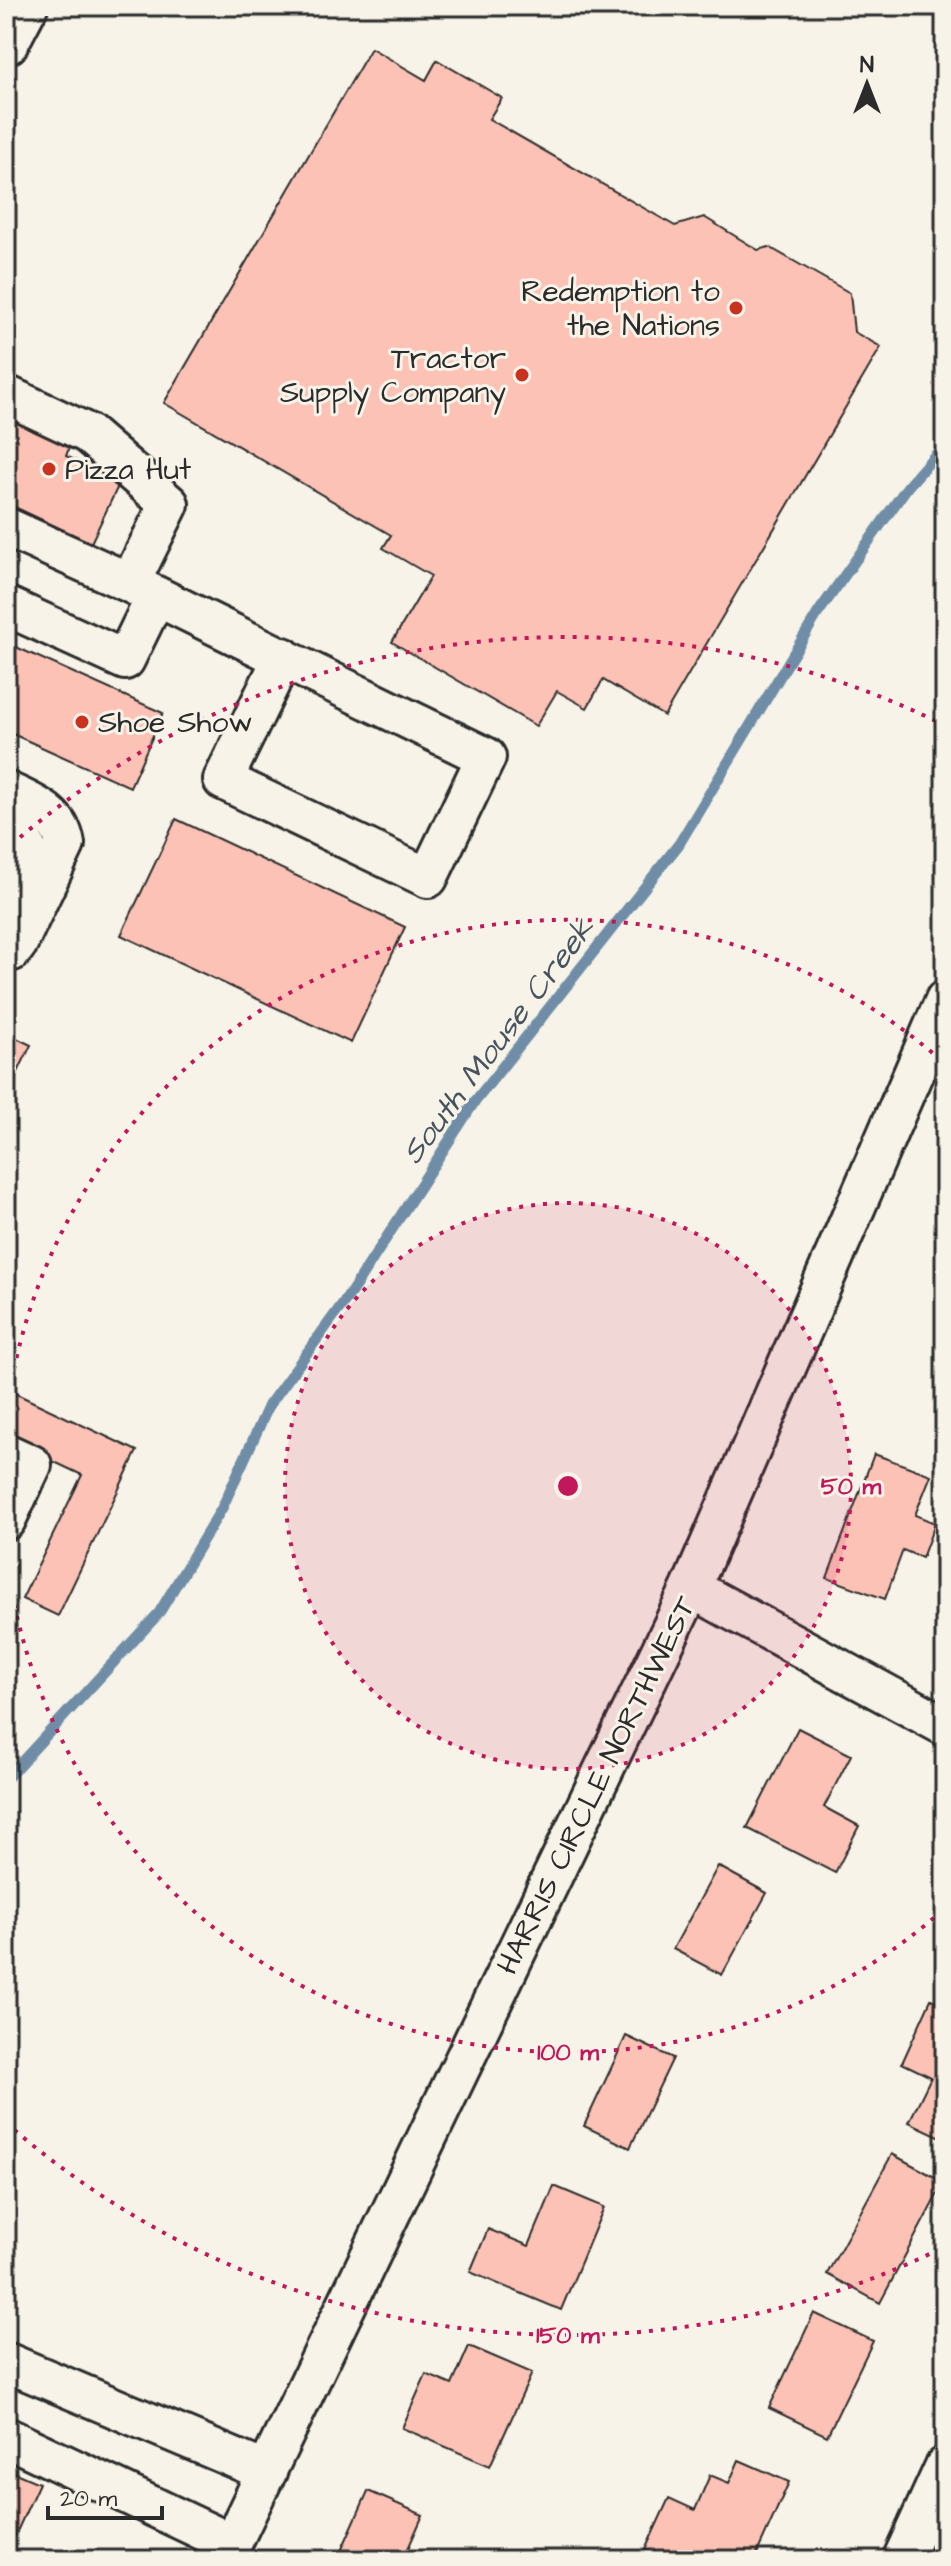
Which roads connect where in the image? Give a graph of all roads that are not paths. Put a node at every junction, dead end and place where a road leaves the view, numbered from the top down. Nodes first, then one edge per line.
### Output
1 (25, 6) edge
2 (6, 42) edge
3 (6, 395) edge
4 (6, 527) edge
5 (143, 589) junction
6 (6, 606) edge
7 (283, 657) junction
8 (6, 791) edge
9 (6, 824) edge
10 (6, 911) edge
11 (6, 952) edge
12 (945, 1000) edge
13 (6, 1453) edge
14 (6, 1520) edge
15 (691, 1588) junction
16 (945, 1726) edge
17 (6, 2362) edge
18 (6, 2437) edge
19 (945, 2466) edge
20 (267, 2472) junction
21 (228, 2552) edge
22 (902, 2560) edge

1 - 2 main road
3 - 5 street
4 - 5 street
5 - 6 street
5 - 7 street
7 - 7 street
8 - 11 street
9 - 10 street
12 - 15 street, HARRIS CIRCLE NORTHWEST
13 - 14 street
15 - 16 street
15 - 20 street, HARRIS CIRCLE NORTHWEST
17 - 20 street
18 - 21 street
19 - 22 street
20 - 21 street, HARRIS CIRCLE NORTHWEST

